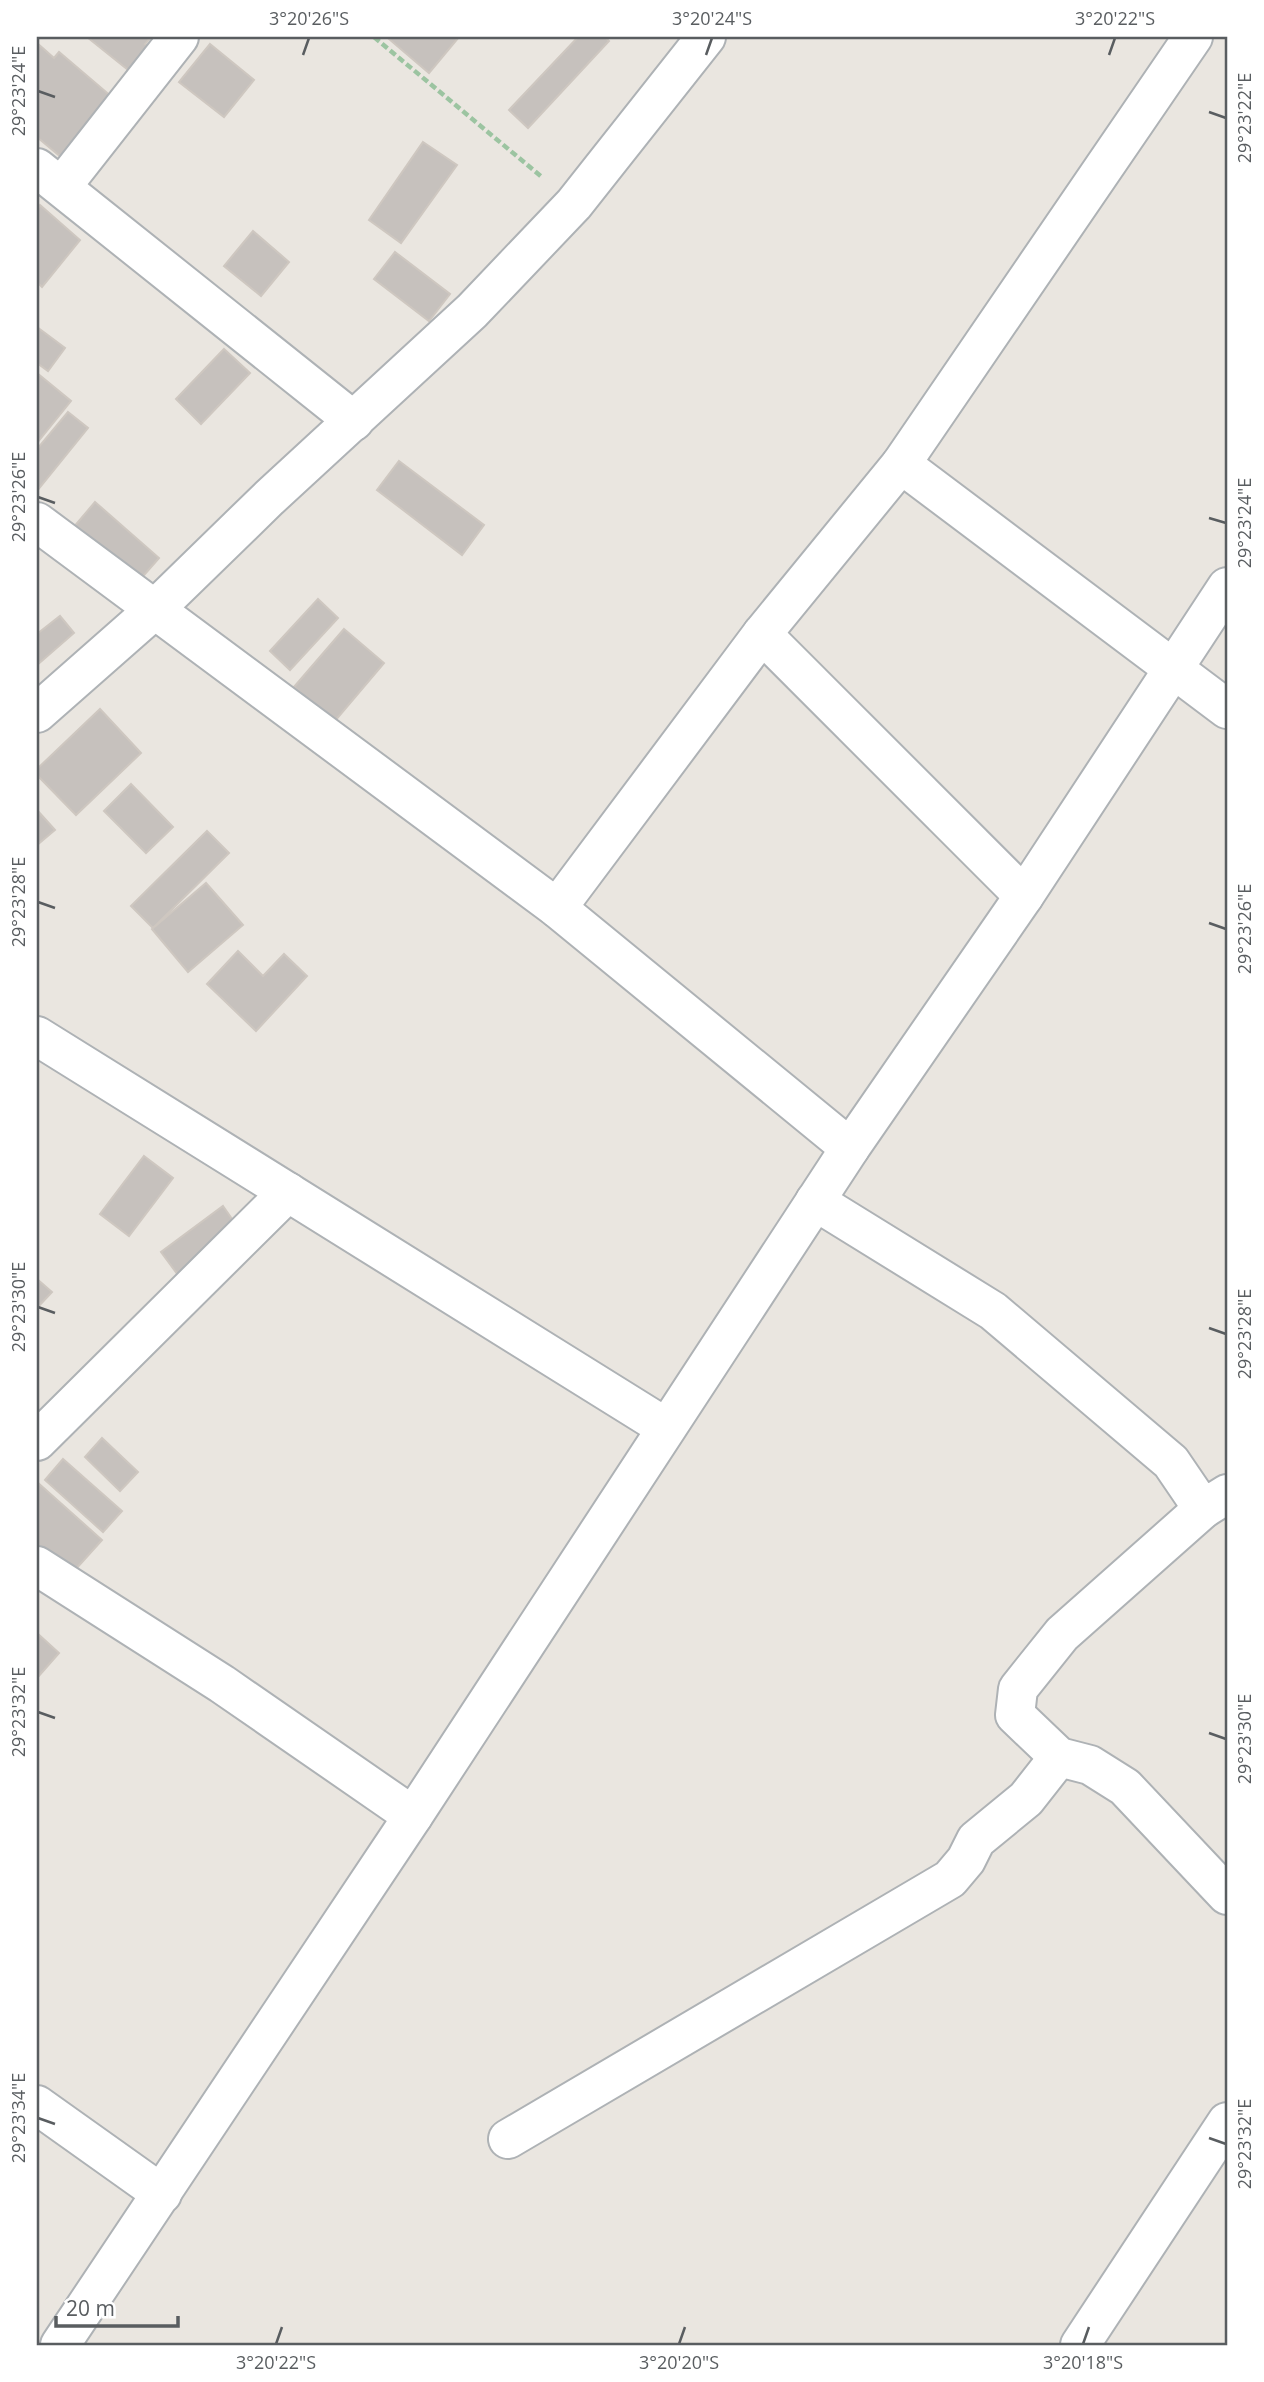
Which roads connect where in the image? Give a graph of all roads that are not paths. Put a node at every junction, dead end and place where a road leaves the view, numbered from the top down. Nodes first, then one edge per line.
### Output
1 (179, 37) edge
2 (706, 37) edge
3 (1193, 37) edge
4 (50, 177) edge
5 (354, 421) junction
6 (901, 464) junction
7 (37, 522) edge
8 (1227, 587) edge
9 (154, 610) junction
10 (762, 634) junction
11 (1174, 667) junction
12 (1227, 709) edge
13 (37, 713) edge
14 (1024, 896) junction
15 (557, 908) junction
16 (39, 1042) edge
17 (850, 1148) junction
18 (288, 1192) junction
19 (815, 1201) junction
20 (665, 1427) junction
21 (37, 1441) edge
22 (1215, 1501) edge
23 (37, 1566) edge
24 (1059, 1757) junction
25 (413, 1816) junction
26 (1227, 1895) edge
27 (37, 2105) edge
28 (1227, 2122) edge
29 (508, 2139) dead end
30 (162, 2194) junction
31 (60, 2345) edge
32 (1080, 2345) edge

1 - 4 street
2 - 5 street
3 - 6 street
4 - 5 street
5 - 9 street
6 - 10 street
6 - 11 street
7 - 9 street
8 - 11 street
9 - 13 street
9 - 15 street
10 - 14 street
10 - 15 street
11 - 12 street
11 - 14 street
14 - 17 street
15 - 17 street
16 - 18 street
17 - 19 street
18 - 20 street
18 - 21 street
19 - 20 street
19 - 22 street
20 - 25 street
22 - 24 street
23 - 25 street
24 - 26 street
24 - 29 street
25 - 30 street
27 - 30 street
28 - 32 street
30 - 31 street

